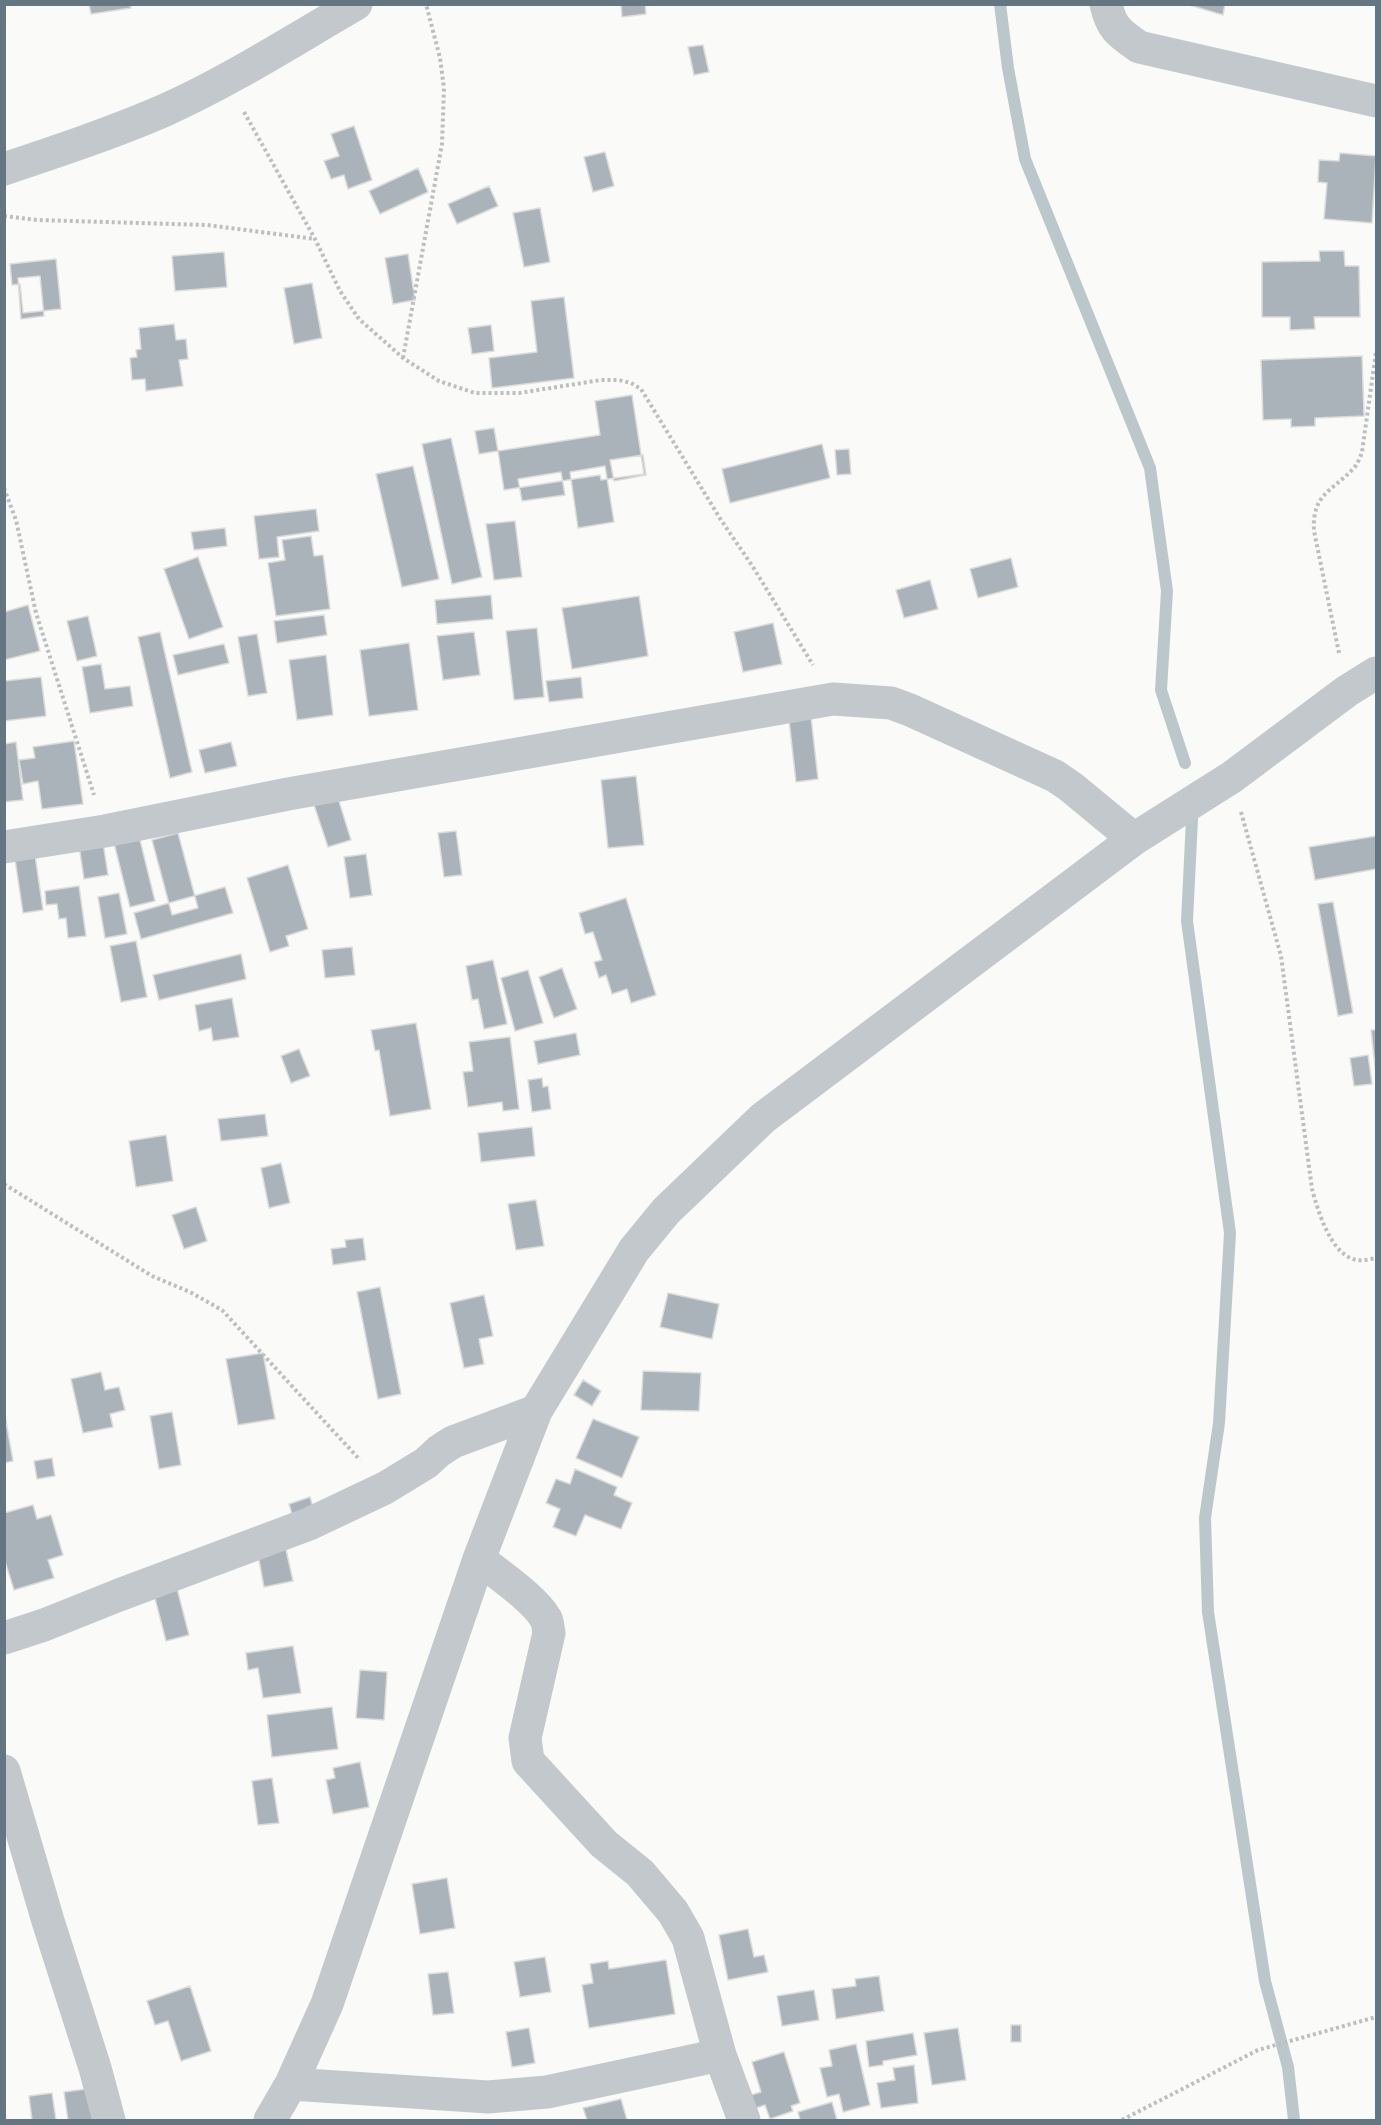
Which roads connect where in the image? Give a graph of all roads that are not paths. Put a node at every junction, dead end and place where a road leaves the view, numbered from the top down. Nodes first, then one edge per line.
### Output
1 (356, 4) edge
2 (1106, 4) edge
3 (1377, 101) edge
4 (4, 169) edge
5 (1377, 674) edge
6 (1134, 839) junction
7 (4, 847) edge
8 (536, 1411) junction
9 (479, 1559) junction
10 (4, 1638) edge
11 (4, 1771) edge
12 (720, 2055) junction
13 (291, 2084) junction
14 (109, 2121) edge
15 (270, 2121) edge
16 (744, 2121) edge

1 - 4 street
2 - 3 street
5 - 6 street
6 - 7 street
6 - 8 street
8 - 9 street
8 - 10 street
9 - 12 street
9 - 13 street
11 - 14 street
12 - 13 street
12 - 16 street
13 - 15 street

